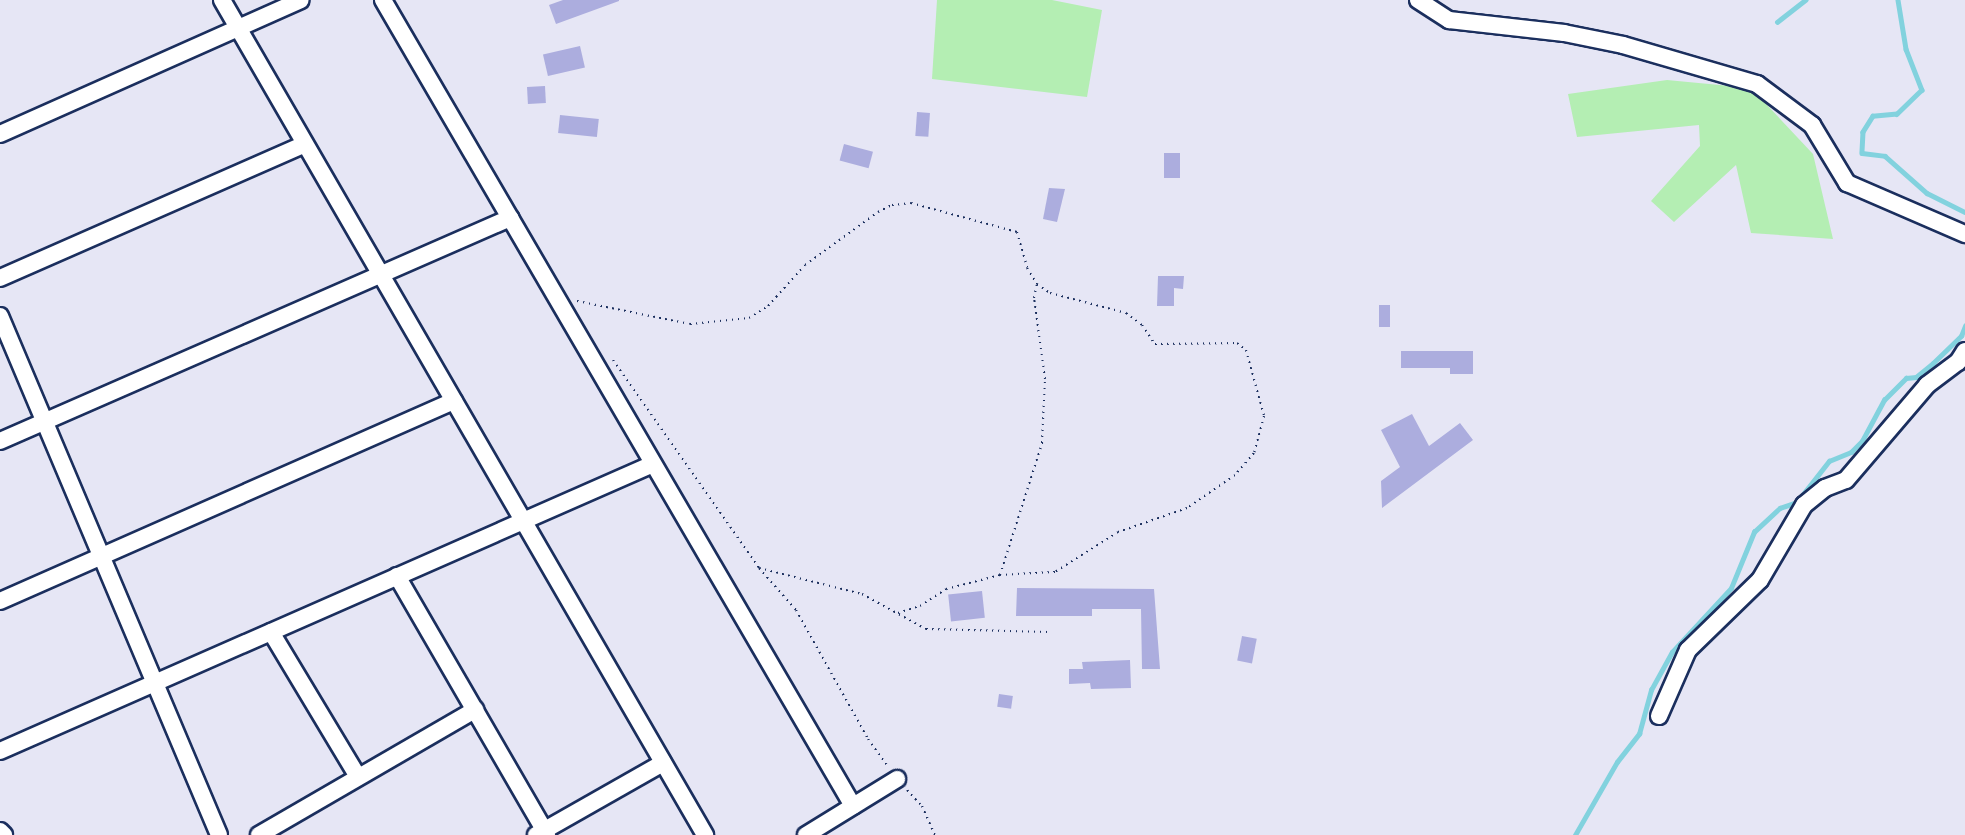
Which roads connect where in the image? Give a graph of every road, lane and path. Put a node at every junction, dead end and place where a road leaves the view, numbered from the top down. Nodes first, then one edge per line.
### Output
1 (222, 0) edge
2 (301, 0) edge
3 (383, 0) edge
4 (1418, 0) edge
5 (238, 28) junction
6 (0, 134) edge
7 (305, 144) junction
8 (510, 218) junction
9 (1965, 234) edge
10 (380, 274) junction
11 (0, 278) edge
12 (1037, 284) junction
13 (557, 298) junction
14 (0, 316) edge
15 (606, 351) dead end
16 (1965, 351) edge
17 (454, 401) junction
18 (44, 421) junction
19 (0, 441) edge
20 (653, 464) junction
21 (523, 521) junction
22 (101, 556) junction
23 (759, 568) junction
24 (1000, 575) junction
25 (397, 576) junction
26 (0, 601) edge
27 (898, 613) junction
28 (271, 632) junction
29 (1048, 632) dead end
30 (155, 683) junction
31 (475, 710) junction
32 (1659, 716) dead end
33 (0, 751) edge
34 (663, 763) junction
35 (358, 777) junction
36 (897, 779) junction
37 (853, 806) junction
38 (0, 831) edge
39 (542, 833) edge
40 (4, 835) edge
41 (219, 835) edge
42 (259, 835) edge
43 (705, 835) edge
44 (806, 835) edge
45 (935, 835) edge

1 - 5 street
2 - 5 street
3 - 8 street
4 - 9 street
5 - 6 street
5 - 7 street
7 - 10 street
7 - 11 street
8 - 10 street
8 - 13 street
10 - 17 street
10 - 18 street
12 - 13 path
12 - 24 path
12 - 24 path
13 - 20 street
14 - 18 street
15 - 23 path
16 - 32 street
17 - 21 street
17 - 22 street
18 - 19 street
18 - 22 street
20 - 21 street
20 - 37 street
21 - 25 street
21 - 34 street
22 - 26 street
22 - 30 street
23 - 27 path
23 - 36 path
24 - 27 path
25 - 28 street
25 - 31 street
27 - 29 path
28 - 30 street
28 - 35 street
30 - 33 street
30 - 41 street
31 - 35 street
31 - 39 street
34 - 39 street
34 - 43 street
35 - 42 street
36 - 37 street
36 - 45 path
37 - 44 street
38 - 40 street

